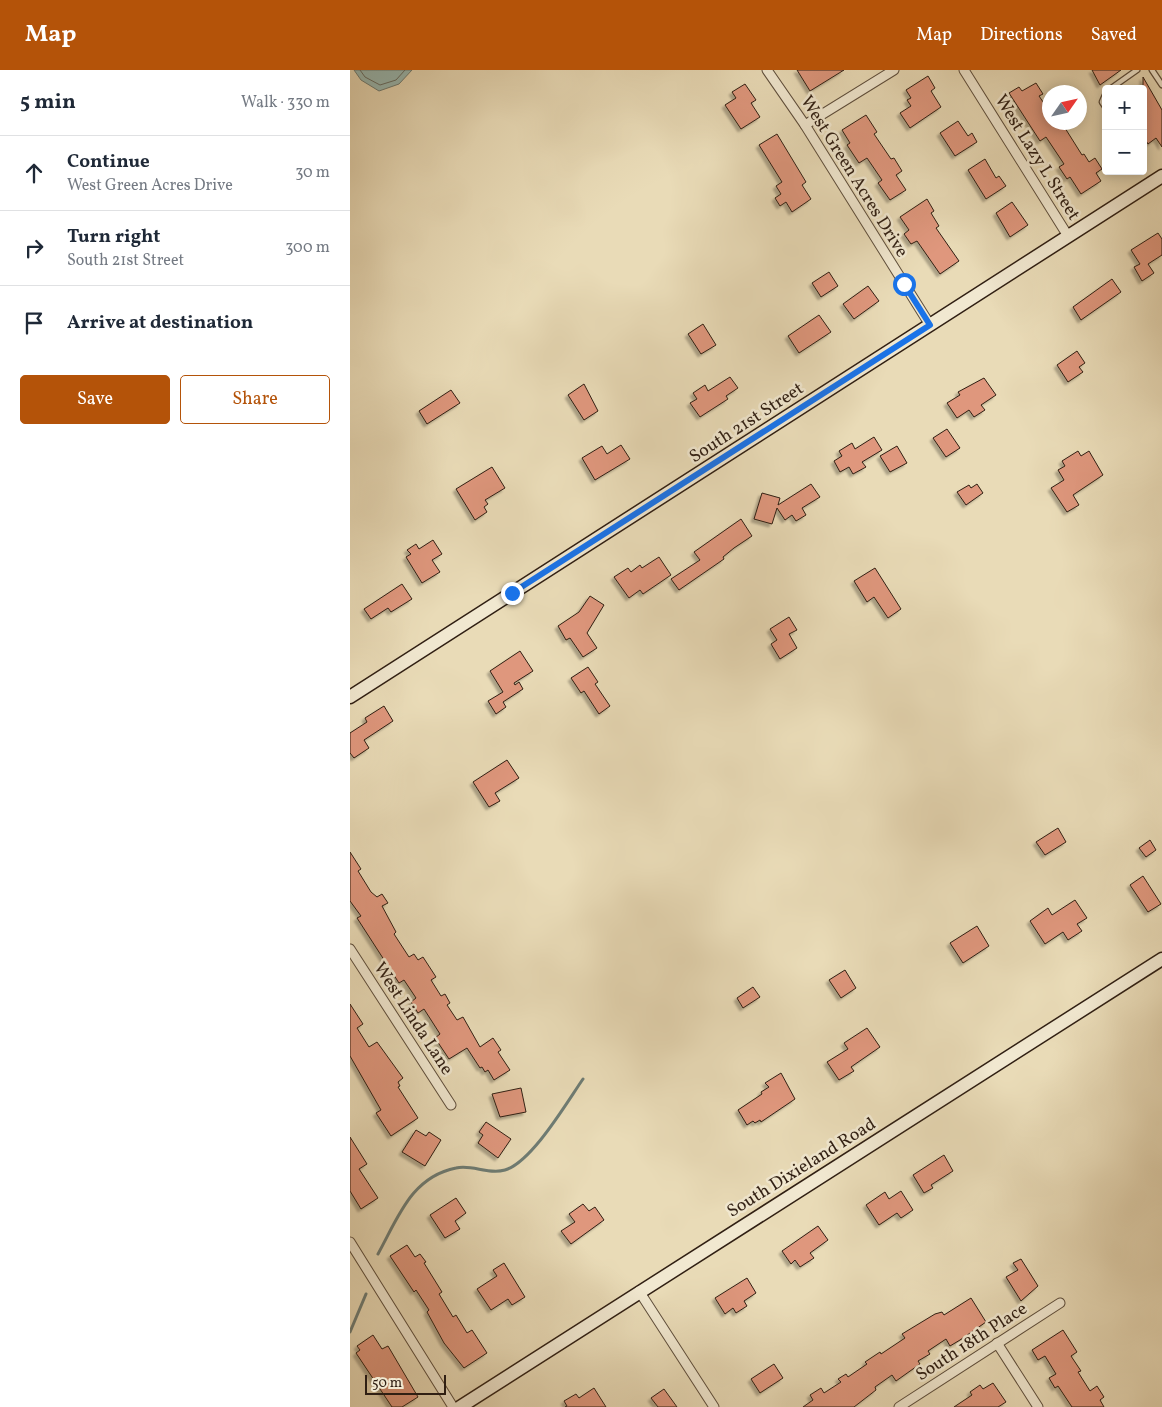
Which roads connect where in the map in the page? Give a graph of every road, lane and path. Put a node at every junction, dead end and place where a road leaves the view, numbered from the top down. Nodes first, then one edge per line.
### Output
1 (767, 70) edge
2 (894, 70) edge
3 (964, 70) edge
4 (1136, 70) edge
5 (1152, 70) edge
6 (1115, 85) edge
7 (1162, 85) edge
8 (805, 125) junction
9 (1162, 176) edge
10 (1068, 236) junction
11 (930, 325) junction
12 (350, 697) edge
13 (350, 949) edge
14 (1162, 959) edge
15 (451, 1105) dead end
16 (350, 1242) edge
17 (639, 1291) junction
18 (1060, 1303) dead end
19 (997, 1343) junction
20 (453, 1407) edge
21 (460, 1407) edge
22 (714, 1407) edge
23 (899, 1407) edge
24 (1038, 1407) edge

1 - 8 street, West Green Acres Drive
2 - 8 street
3 - 10 street, West Lazy L Street
4 - 6 lane
5 - 7 lane
8 - 11 street, West Green Acres Drive
9 - 10 street, South 21st Street
10 - 11 street, South 21st Street
11 - 12 street, South 21st Street
13 - 15 street, West Linda Lane
14 - 17 street, South Dixieland Road
16 - 20 street
17 - 21 street, South Dixieland Road
17 - 22 street
18 - 19 street, South 18th Place
19 - 23 street, South 18th Place
19 - 24 street

